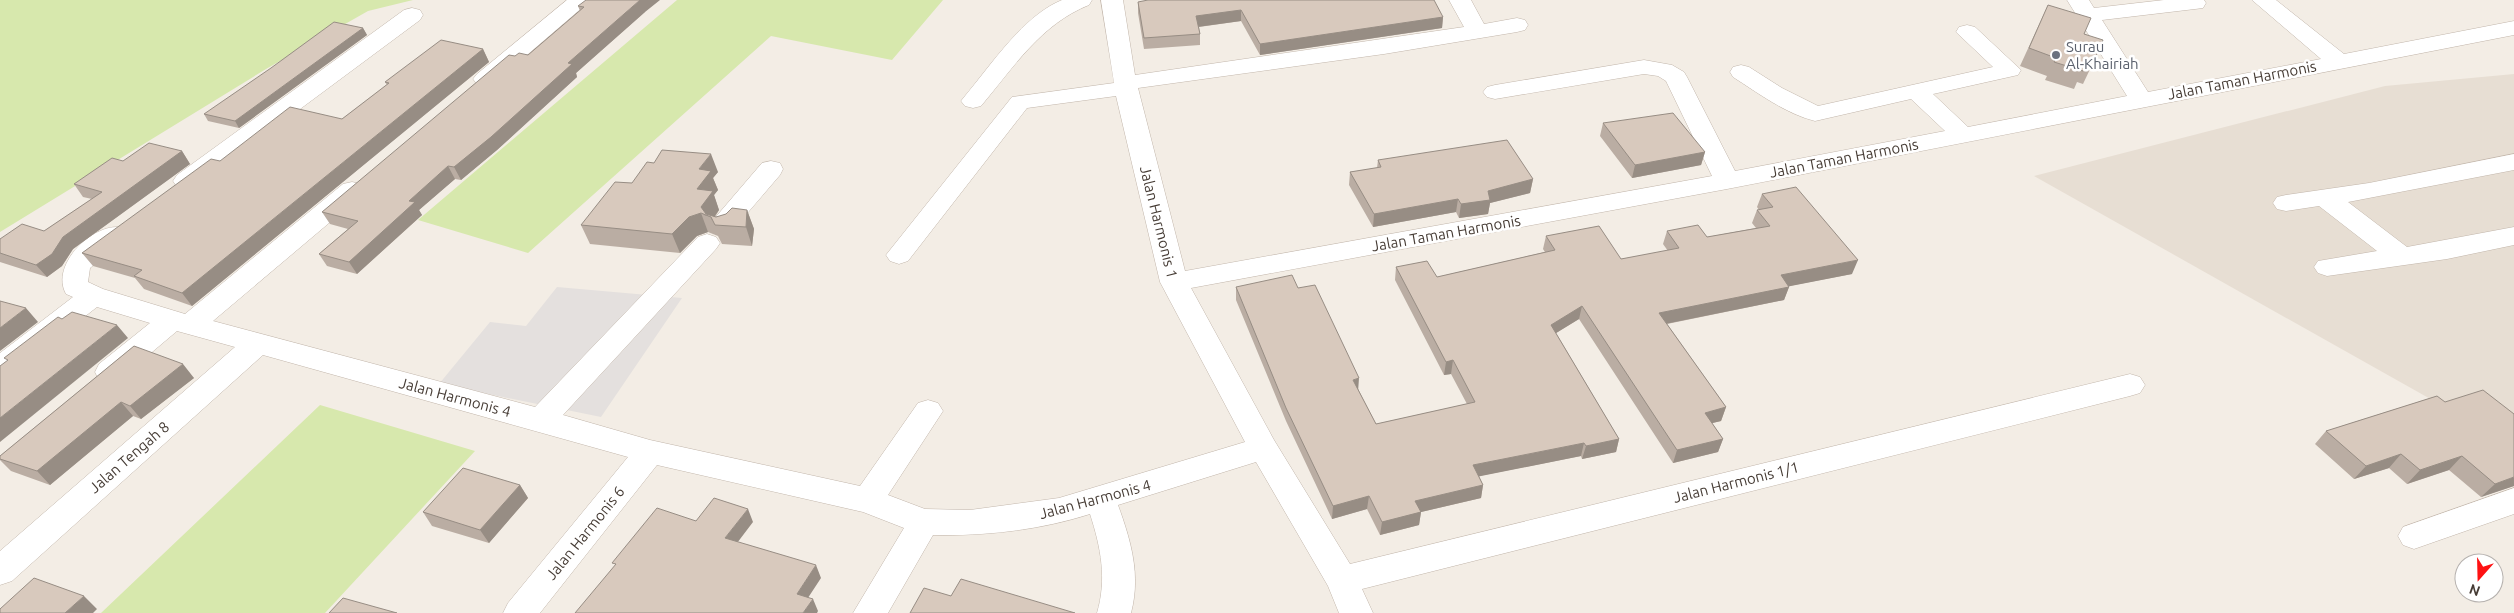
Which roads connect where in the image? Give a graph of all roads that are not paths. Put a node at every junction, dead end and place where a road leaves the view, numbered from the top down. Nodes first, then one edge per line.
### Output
1 (580, 0) edge
2 (1082, 0) edge
3 (1114, 0) edge
4 (1460, 0) edge
5 (2263, 0) edge
6 (2195, 3) dead end
7 (2083, 8) edge
8 (412, 15) dead end
9 (1517, 25) dead end
10 (2514, 28) edge
11 (1477, 31) junction
12 (1967, 32) dead end
13 (2338, 61) junction
14 (1741, 72) dead end
15 (1126, 86) junction
16 (1916, 91) junction
17 (1496, 92) dead end
18 (466, 95) edge
19 (2141, 99) junction
20 (973, 101) dead end
21 (1962, 134) junction
22 (2514, 162) edge
23 (771, 169) dead end
24 (367, 178) edge
25 (1727, 181) junction
26 (171, 192) edge
27 (2326, 198) junction
28 (2286, 203) dead end
29 (131, 222) edge
30 (2514, 236) edge
31 (899, 255) dead end
32 (2403, 257) junction
33 (2327, 268) dead end
34 (1174, 282) junction
35 (93, 296) junction
36 (182, 322) junction
37 (258, 343) junction
38 (0, 368) edge
39 (2130, 384) dead end
40 (90, 388) edge
41 (928, 411) dead end
42 (541, 420) junction
43 (1263, 448) junction
44 (650, 452) junction
45 (867, 500) junction
46 (1101, 500) junction
47 (2514, 501) edge
48 (924, 522) junction
49 (2414, 536) dead end
50 (0, 571) edge
51 (1342, 580) junction
52 (520, 613) edge
53 (870, 613) edge
54 (1114, 613) edge
55 (1356, 613) edge

1 - 18 street
2 - 20 street
3 - 15 street, Jalan Harmonis 1
4 - 11 street
5 - 13 street
6 - 7 street
7 - 19 street
8 - 26 street
9 - 11 street
10 - 13 street, Jalan Taman Harmonis
11 - 15 street
12 - 16 street
13 - 19 street, Jalan Taman Harmonis
14 - 16 street
15 - 31 street
15 - 34 street, Jalan Harmonis 1
16 - 21 street
17 - 25 street
19 - 21 street, Jalan Taman Harmonis
21 - 25 street, Jalan Taman Harmonis
22 - 27 street
23 - 42 street
24 - 36 street
25 - 34 street, Jalan Taman Harmonis
27 - 28 street
27 - 32 street
29 - 35 street, Jalan Harmonis 4
30 - 32 street
32 - 33 street
34 - 43 street, Jalan Harmonis 1
35 - 36 street, Jalan Harmonis 4
35 - 38 street
36 - 37 street, Jalan Harmonis 4
36 - 40 street
37 - 42 street, Jalan Harmonis 4
37 - 50 street, Jalan Tengah 8
39 - 51 street, Jalan Harmonis 1/1
41 - 45 street
42 - 44 street, Jalan Harmonis 4
43 - 46 street, Jalan Harmonis 4
43 - 51 street, Jalan Harmonis 1
44 - 45 street, Jalan Harmonis 4
44 - 52 street, Jalan Harmonis 6
45 - 48 street, Jalan Harmonis 4
46 - 48 street, Jalan Harmonis 4
46 - 54 street
47 - 49 street
48 - 53 street
51 - 55 street, Jalan Harmonis 1

